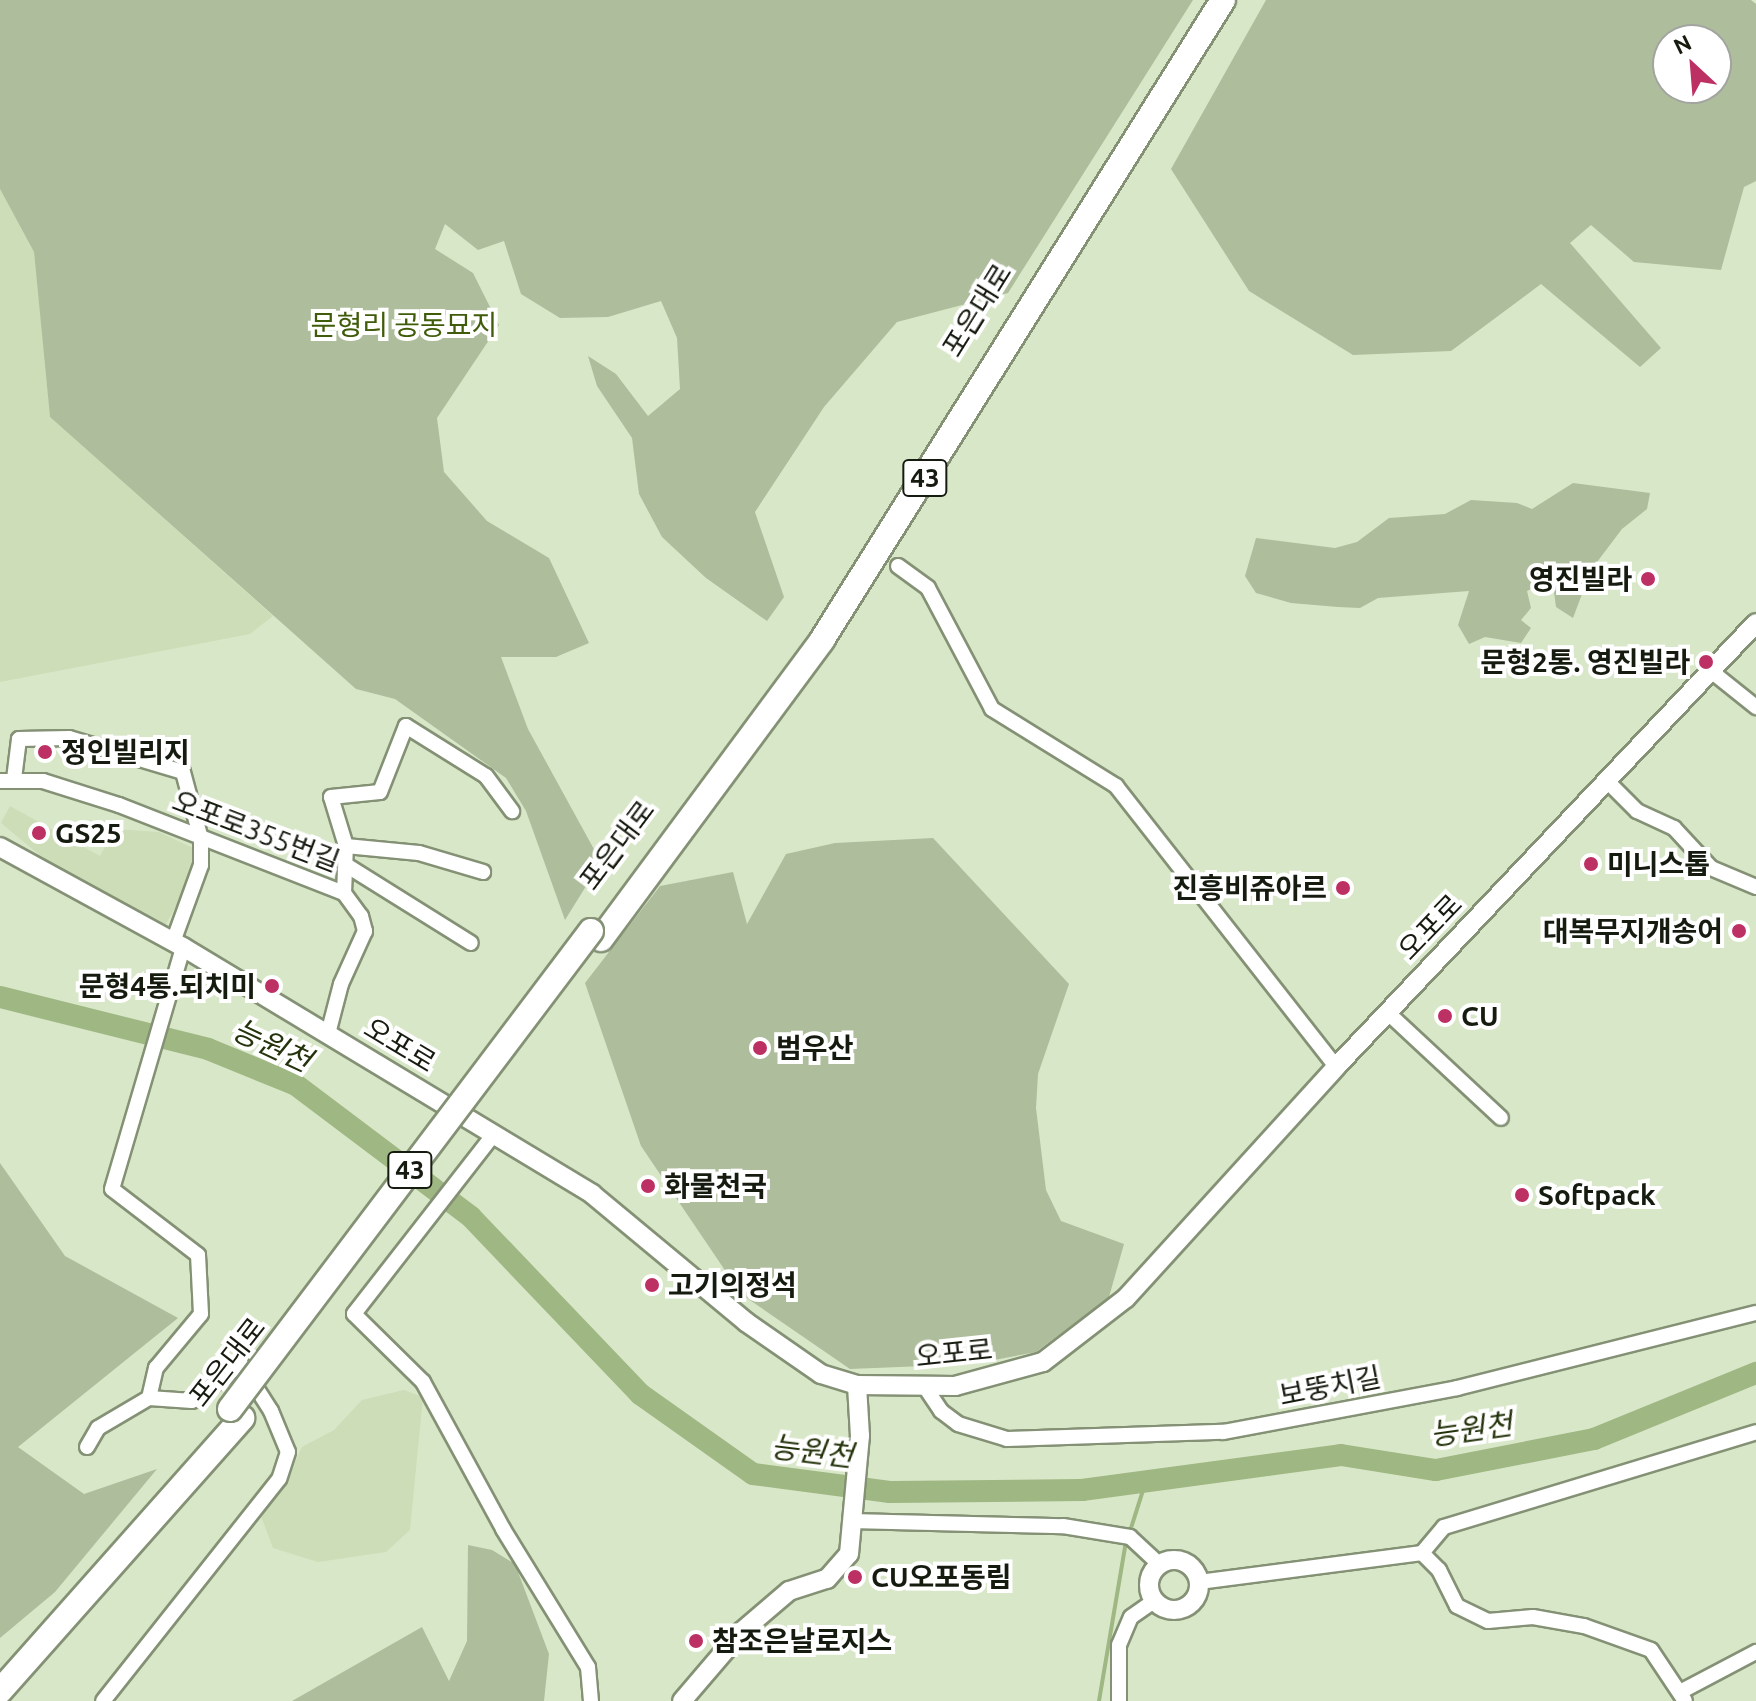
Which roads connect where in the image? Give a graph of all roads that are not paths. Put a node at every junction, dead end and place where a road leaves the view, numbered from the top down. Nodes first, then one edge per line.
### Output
1 (1206, 0) edge
2 (1223, 0) edge
3 (898, 566) dead end
4 (1756, 623) edge
5 (1711, 671) junction
6 (1756, 707) edge
7 (7, 780) edge
8 (1608, 782) junction
9 (512, 811) dead end
10 (201, 839) junction
11 (346, 846) junction
12 (0, 847) edge
13 (346, 865) junction
14 (483, 872) dead end
15 (1756, 887) edge
16 (344, 893) junction
17 (596, 935) junction
18 (471, 943) dead end
19 (178, 944) junction
20 (1388, 1013) junction
21 (328, 1034) junction
22 (1336, 1067) junction
23 (1501, 1118) dead end
24 (494, 1134) junction
25 (1756, 1313) edge
26 (857, 1385) junction
27 (925, 1387) junction
28 (149, 1398) junction
29 (236, 1414) junction
30 (1756, 1432) edge
31 (87, 1447) dead end
32 (851, 1519) junction
33 (138, 1541) junction
34 (1422, 1553) junction
35 (1160, 1565) junction
36 (1199, 1582) junction
37 (1154, 1601) junction
38 (1756, 1652) edge
39 (5, 1665) edge
40 (0, 1691) edge
41 (1683, 1696) edge
42 (12, 1701) edge
43 (103, 1701) edge
44 (591, 1701) edge
45 (682, 1701) edge
46 (1119, 1701) edge

1 - 17 highway, 포은대로 / 43
2 - 17 highway, 포은대로 / 43
3 - 22 street
4 - 5 street, 오포로
5 - 6 street
5 - 8 street, 오포로
7 - 10 street, 오포로355번길
7 - 10 street
8 - 15 street
8 - 20 street, 오포로
9 - 11 street
10 - 16 street, 오포로355번길
10 - 19 street
11 - 13 street
11 - 14 street
12 - 19 street, 오포로
13 - 16 street
13 - 18 street
16 - 21 street, 오포로355번길
17 - 29 highway, 43
19 - 21 street, 오포로
19 - 28 street
20 - 22 street, 오포로
20 - 23 street
21 - 24 street, 오포로
22 - 27 street, 오포로
24 - 26 street, 오포로
24 - 44 street
25 - 27 street, 보뚱치길
26 - 27 street, 오포로
26 - 32 street
28 - 31 street
28 - 43 street
29 - 33 highway, 포은대로 / 43
29 - 39 highway, 포은대로 / 43
30 - 34 street
32 - 35 street
32 - 45 street
33 - 40 highway, 포은대로 / 43
33 - 42 highway
34 - 36 street
34 - 41 street
35 - 36 street
35 - 37 street
36 - 37 street
37 - 46 street
38 - 41 street

